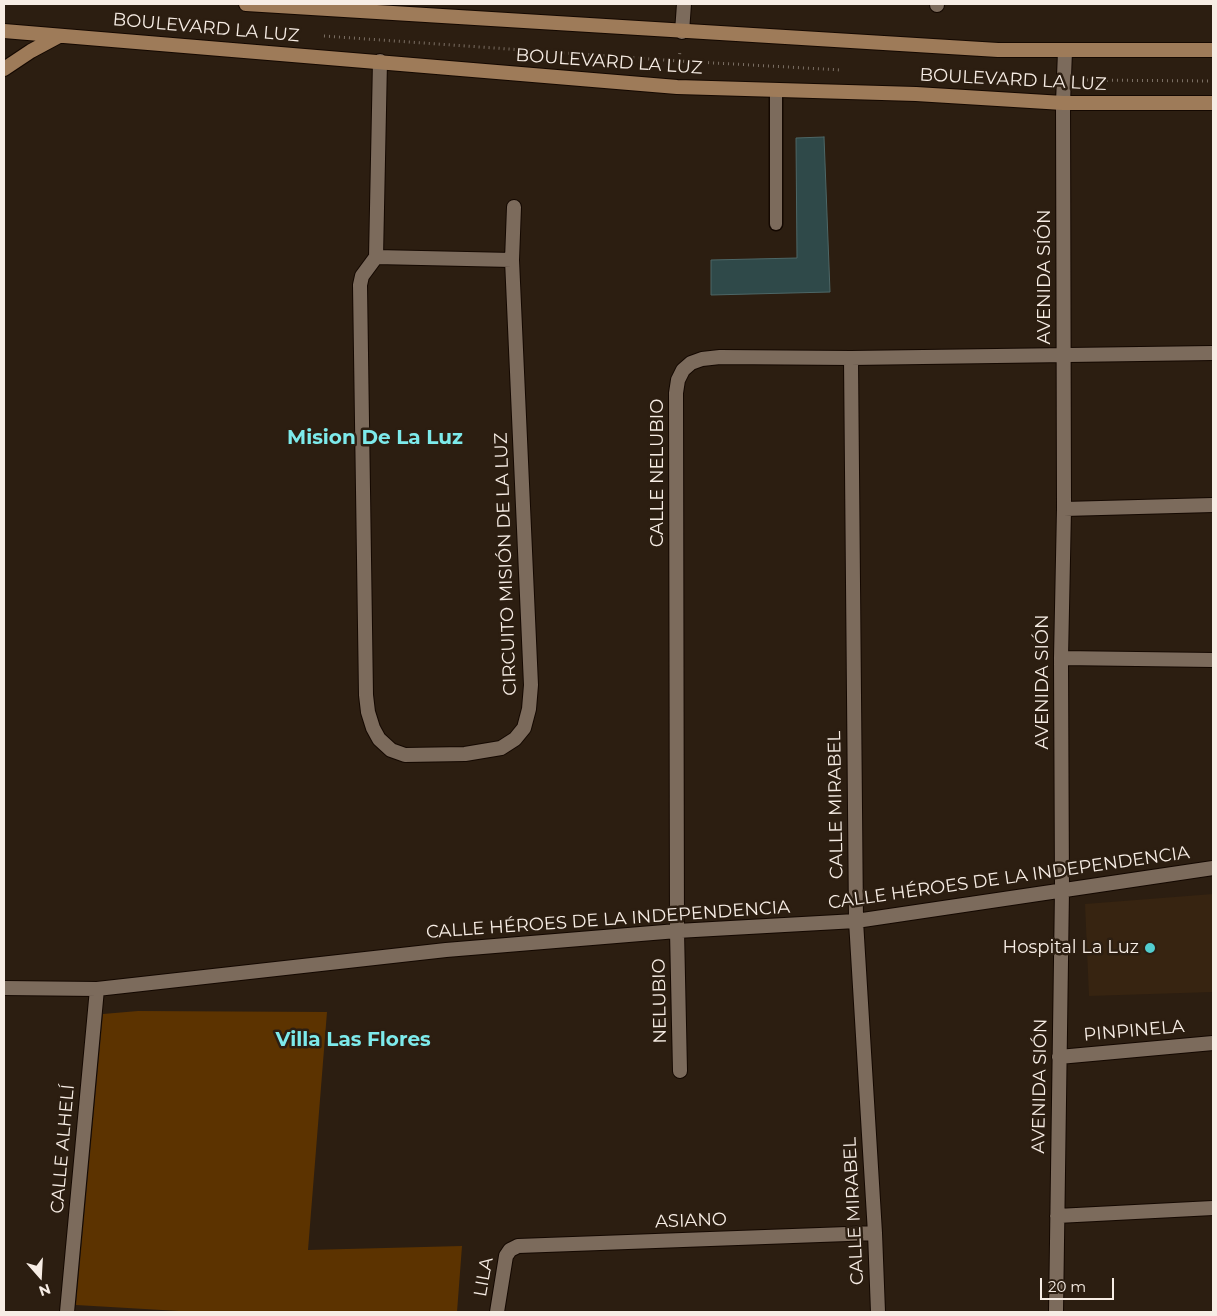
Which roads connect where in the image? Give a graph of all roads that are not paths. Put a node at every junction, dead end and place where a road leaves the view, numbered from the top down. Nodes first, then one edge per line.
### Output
1 (246, 4) edge
2 (684, 4) edge
3 (4, 31) edge
4 (682, 32) junction
5 (60, 35) junction
6 (1213, 50) edge
7 (1065, 51) junction
8 (380, 61) junction
9 (4, 69) edge
10 (776, 90) junction
11 (1063, 103) junction
12 (1213, 103) edge
13 (514, 207) dead end
14 (776, 224) dead end
15 (376, 257) junction
16 (512, 260) junction
17 (1213, 353) edge
18 (1064, 354) junction
19 (850, 358) junction
20 (1213, 505) edge
21 (1064, 509) junction
22 (1061, 658) junction
23 (1213, 660) edge
24 (1213, 868) edge
25 (1062, 890) junction
26 (856, 921) junction
27 (677, 930) junction
28 (4, 988) edge
29 (97, 989) junction
30 (1213, 1043) edge
31 (1059, 1056) junction
32 (680, 1071) dead end
33 (1213, 1208) edge
34 (1058, 1216) junction
35 (875, 1233) junction
36 (510, 1250) joint
37 (67, 1312) edge
38 (497, 1312) edge
39 (878, 1312) edge
40 (1056, 1312) edge

1 - 4 main road, BOULEVARD LA LUZ
2 - 4 street
3 - 5 main road, BOULEVARD LA LUZ
4 - 7 main road, BOULEVARD LA LUZ
5 - 8 main road, BOULEVARD LA LUZ
5 - 9 main road
6 - 7 main road, BOULEVARD LA LUZ
7 - 11 street, AVENIDA SIÓN
8 - 10 main road, BOULEVARD LA LUZ
8 - 15 street
10 - 11 main road, BOULEVARD LA LUZ
10 - 14 lane
11 - 12 main road, BOULEVARD LA LUZ
11 - 18 street, AVENIDA SIÓN
13 - 16 street, CIRCUITO MISIÓN DE LA LUZ
15 - 16 street
15 - 16 street, CIRCUITO MISIÓN DE LA LUZ
17 - 18 street, CALLE NELUBIO
18 - 19 street, CALLE NELUBIO
18 - 21 street, AVENIDA SIÓN
19 - 26 street, CALLE MIRABEL
19 - 27 street, CALLE NELUBIO
20 - 21 street
21 - 22 street, AVENIDA SIÓN
22 - 23 street
22 - 25 street, AVENIDA SIÓN
24 - 25 street, CALLE HÉROES DE LA INDEPENDENCIA
25 - 26 street, CALLE HÉROES DE LA INDEPENDENCIA
25 - 31 street, AVENIDA SIÓN
26 - 27 street, CALLE HÉROES DE LA INDEPENDENCIA
26 - 35 street, CALLE MIRABEL
27 - 29 street, CALLE HÉROES DE LA INDEPENDENCIA
27 - 32 street, NELUBIO
28 - 29 street, CALLE HÉROES DE LA INDEPENDENCIA
29 - 37 street, CALLE ALHELÍ
30 - 31 street, PINPINELA
31 - 34 street, AVENIDA SIÓN
33 - 34 street
34 - 40 street, AVENIDA SIÓN
35 - 36 street, ASIANO
35 - 39 street, CALLE MIRABEL
36 - 38 street, LILA

